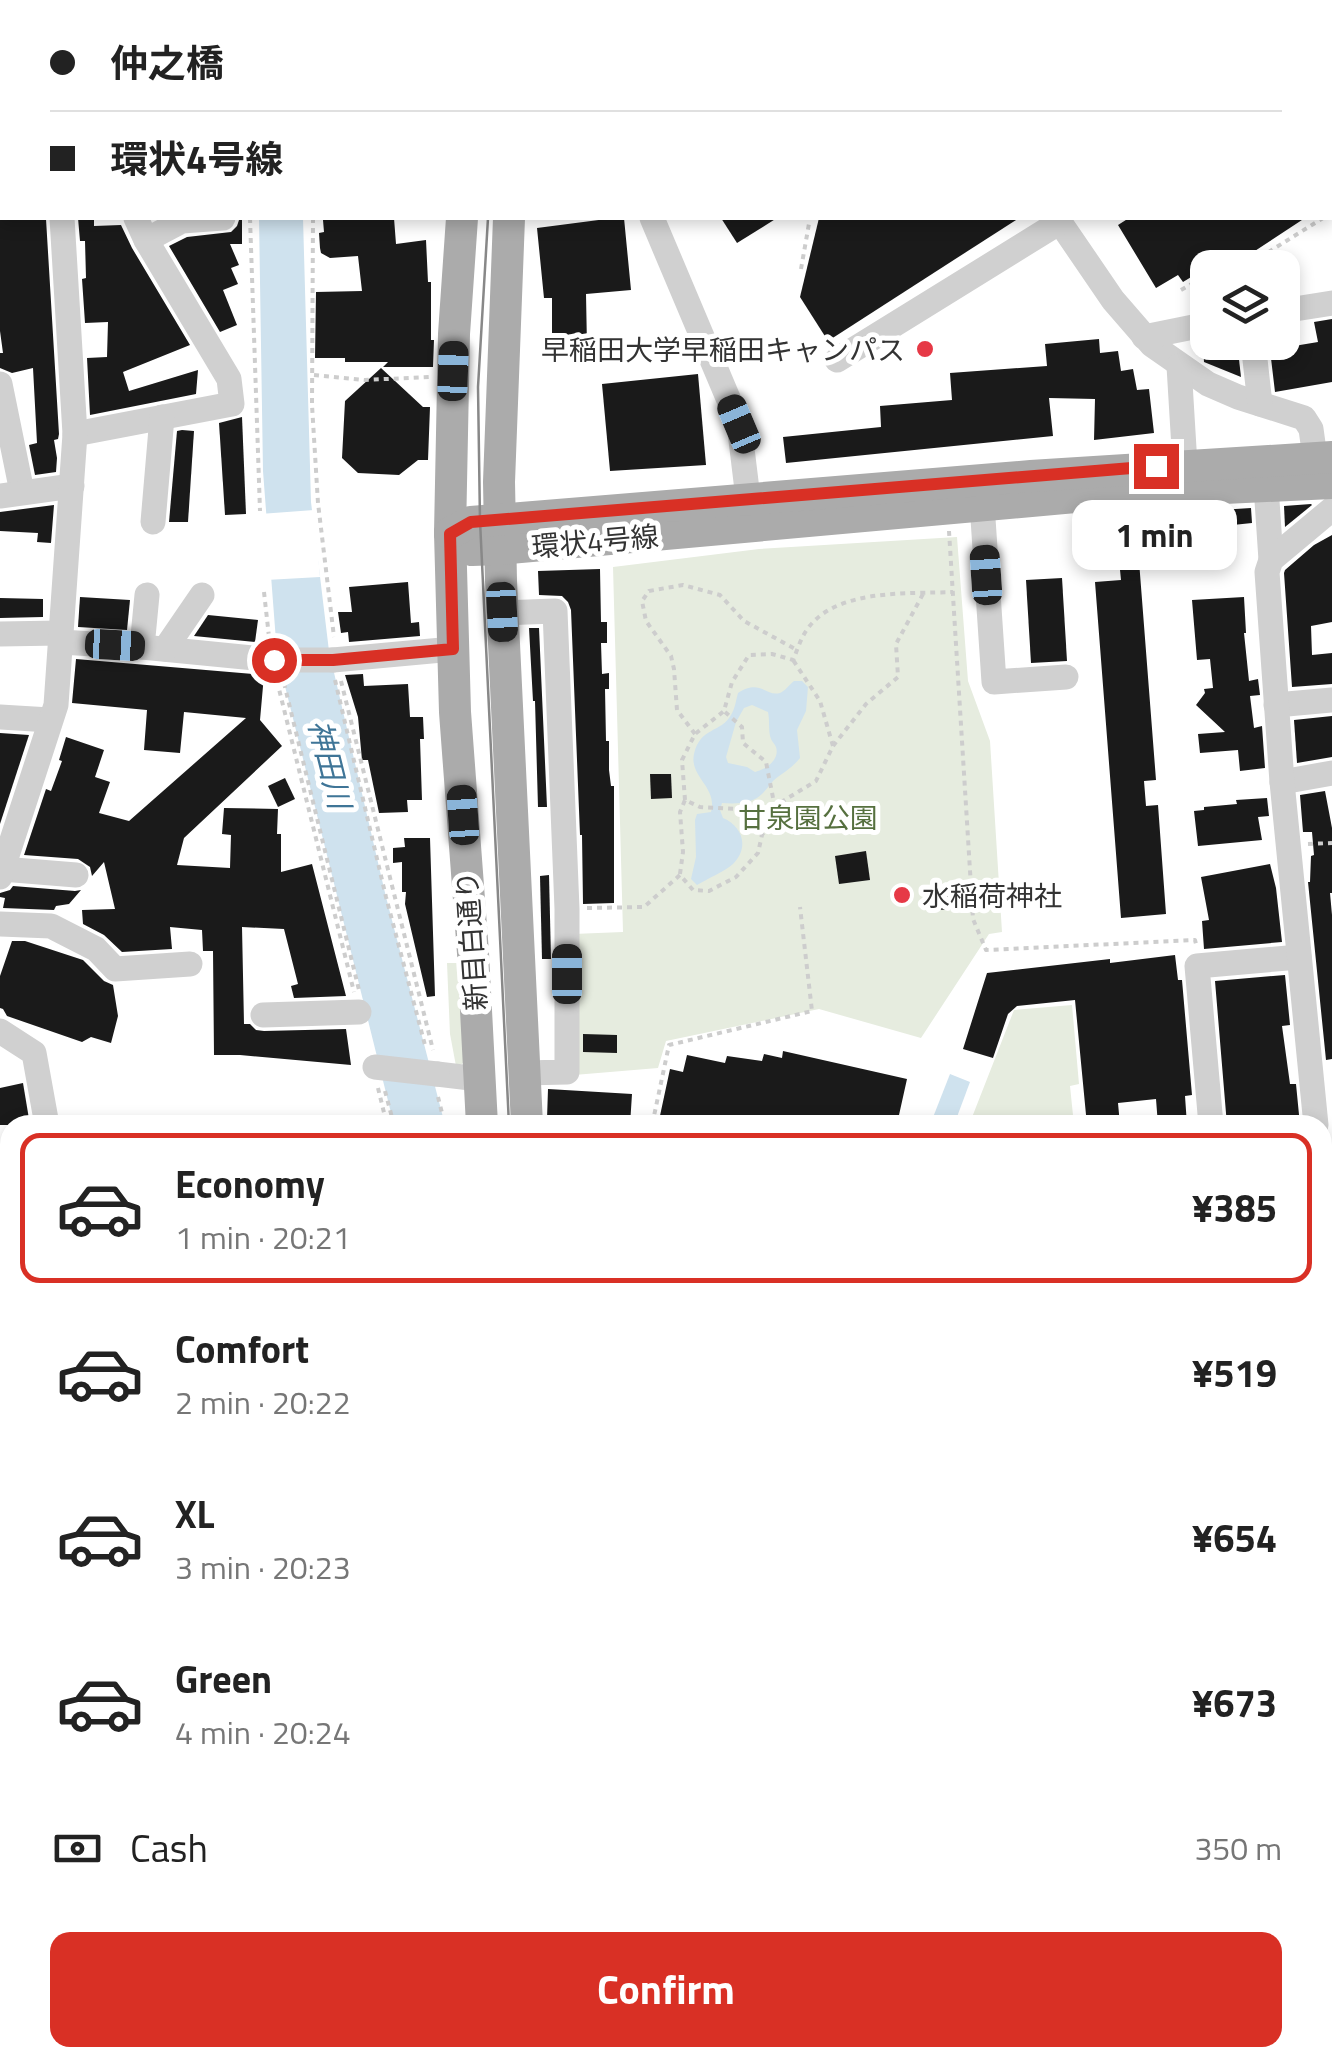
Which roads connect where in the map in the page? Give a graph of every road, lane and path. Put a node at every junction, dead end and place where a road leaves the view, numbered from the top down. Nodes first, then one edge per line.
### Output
1 (62, 220) edge
2 (196, 220) edge
3 (250, 220) edge
4 (313, 220) edge
5 (462, 220) edge
6 (509, 220) edge
7 (653, 220) edge
8 (810, 220) edge
9 (1058, 220) edge
10 (1320, 220) edge
11 (141, 229) edge
12 (1272, 250) edge
13 (801, 269) dead end
14 (1190, 284) edge
15 (1181, 290) dead end
16 (1332, 303) edge
17 (1300, 307) edge
18 (1190, 328) edge
19 (1144, 337) junction
20 (837, 360) dead end
21 (1256, 360) edge
22 (1178, 366) junction
23 (312, 376) junction
24 (439, 376) dead end
25 (0, 384) edge
26 (1260, 404) junction
27 (162, 417) junction
28 (75, 434) junction
29 (1185, 464) junction
30 (1326, 466) edge
31 (72, 486) junction
32 (1266, 486) junction
33 (981, 492) junction
34 (11, 494) edge
35 (748, 498) junction
36 (1332, 510) edge
37 (260, 511) dead end
38 (153, 522) dead end
39 (450, 534) junction
40 (500, 535) junction
41 (950, 543) dead end
42 (1269, 566) junction
43 (953, 592) junction
44 (923, 594) junction
45 (147, 595) dead end
46 (202, 595) dead end
47 (502, 612) junction
48 (0, 634) edge
49 (61, 638) junction
50 (154, 648) junction
51 (453, 649) junction
52 (797, 650) junction
53 (793, 660) junction
54 (334, 663) junction
55 (278, 672) junction
56 (1066, 677) dead end
57 (1332, 700) edge
58 (1276, 705) junction
59 (724, 711) junction
60 (0, 716) edge
61 (50, 720) junction
62 (695, 734) junction
63 (833, 746) junction
64 (1332, 773) edge
65 (1282, 782) junction
66 (686, 800) junction
67 (776, 812) junction
68 (762, 834) junction
69 (1, 873) edge
70 (76, 875) dead end
71 (680, 875) junction
72 (800, 907) dead end
73 (567, 909) junction
74 (0, 924) edge
75 (1299, 957) junction
76 (1197, 958) dead end
77 (190, 964) dead end
78 (360, 1007) junction
79 (1332, 1015) edge
80 (263, 1016) dead end
81 (1305, 1019) junction
82 (0, 1030) edge
83 (376, 1069) junction
84 (434, 1069) junction
85 (524, 1073) junction
86 (479, 1078) junction
87 (45, 1115) edge
88 (384, 1115) edge
89 (391, 1115) edge
90 (443, 1115) edge
91 (481, 1115) edge
92 (526, 1115) edge
93 (654, 1115) edge
94 (1210, 1115) edge
95 (1315, 1115) edge

1 - 28 street
2 - 11 street
3 - 37 path
4 - 23 path
5 - 39 main road, 新目白通り
6 - 40 main road, 新目白通り
7 - 35 street
8 - 13 path
9 - 19 street
9 - 20 street
10 - 12 path
11 - 27 street
14 - 15 path
16 - 17 street
18 - 19 street
19 - 22 street
21 - 26 street
22 - 26 street
22 - 29 street
23 - 24 path
23 - 54 path
25 - 34 street
26 - 30 street
27 - 28 street
27 - 38 street
28 - 31 street
29 - 30 main road, 環状4号線
29 - 33 main road, 環状4号線
30 - 32 main road, 環状4号線
31 - 34 street
31 - 49 street
32 - 33 main road, 環状4号線
32 - 42 street
33 - 35 main road, 環状4号線
33 - 40 main road, 環状4号線
33 - 56 street
35 - 40 main road, 環状4号線
36 - 42 street
39 - 40 main road, 環状4号線
39 - 51 main road, 新目白通り
40 - 47 main road, 新目白通り
41 - 43 path
42 - 58 street
43 - 44 path
43 - 76 path
44 - 52 path
44 - 63 path
45 - 50 street
46 - 50 street
47 - 73 street
47 - 85 main road, 新目白通り
48 - 49 street
49 - 50 street
49 - 61 street
50 - 55 street
51 - 54 street
51 - 86 main road, 新目白通り
52 - 53 path
52 - 62 path
53 - 59 path
53 - 63 path
54 - 55 street, bridge
54 - 84 path
54 - 84 path
55 - 78 path
55 - 78 path
57 - 58 street
58 - 65 street
59 - 62 path
59 - 67 path
60 - 61 street
61 - 69 street
62 - 66 path
63 - 67 path
64 - 65 street
65 - 75 street
66 - 68 path
66 - 71 path
67 - 68 path
68 - 71 path
69 - 70 street
71 - 73 path
72 - 93 path
73 - 85 street
74 - 77 street
75 - 81 street
75 - 94 street
78 - 80 street
79 - 81 street
81 - 95 street
82 - 87 street
83 - 84 street, bridge
83 - 88 path
83 - 89 path
84 - 86 street
84 - 90 path
85 - 92 main road, 新目白通り
86 - 91 main road, 新目白通り

